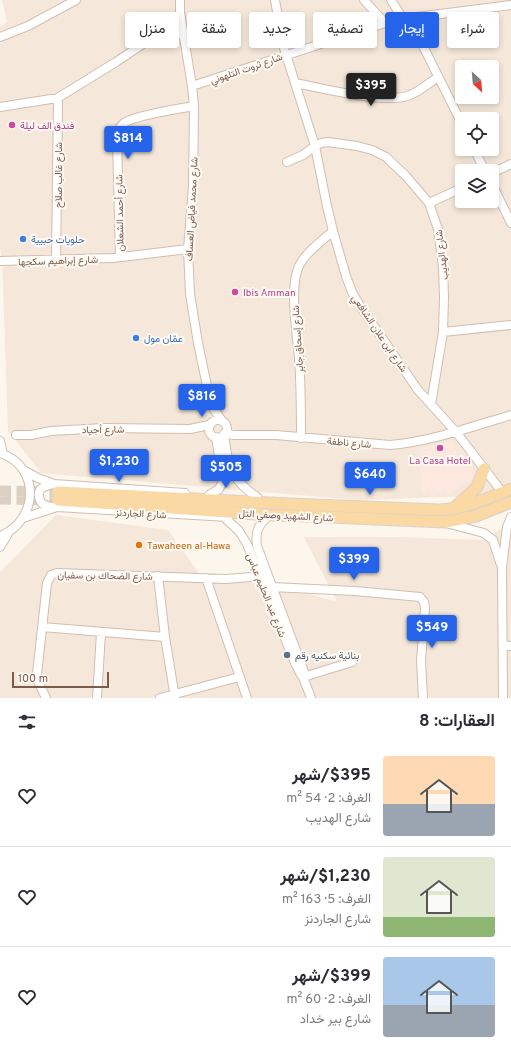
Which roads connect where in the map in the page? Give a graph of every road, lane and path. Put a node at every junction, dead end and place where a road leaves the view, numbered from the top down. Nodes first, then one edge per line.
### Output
1 (76, 0) edge
2 (173, 0) edge
3 (180, 0) edge
4 (276, 0) edge
5 (364, 0) edge
6 (391, 0) edge
7 (511, 5) edge
8 (401, 12) edge
9 (439, 14) edge
10 (180, 16) junction
11 (385, 23) joint
12 (179, 34) edge
13 (183, 35) junction
14 (0, 37) edge
15 (137, 48) edge
16 (422, 48) edge
17 (286, 55) junction
18 (438, 77) junction
19 (295, 83) junction
20 (192, 86) junction
21 (56, 99) junction
22 (194, 106) junction
23 (0, 107) edge
24 (456, 112) edge
25 (314, 146) junction
26 (287, 162) dead end
27 (511, 164) edge
28 (499, 170) edge
29 (455, 191) edge
30 (499, 198) edge
31 (429, 203) junction
32 (511, 223) edge
33 (333, 231) junction
34 (188, 249) junction
35 (120, 257) junction
36 (56, 260) junction
37 (0, 261) edge
38 (511, 325) edge
39 (443, 332) junction
40 (431, 404) junction
41 (211, 405) junction
42 (511, 415) edge
43 (210, 424) junction
44 (190, 429) junction
45 (224, 429) junction
46 (456, 432) junction
47 (16, 435) dead end
48 (214, 436) junction
49 (301, 438) junction
50 (0, 441) edge
51 (2, 453) edge
52 (484, 469) junction
53 (23, 470) junction
54 (506, 490) edge
55 (209, 495) junction
56 (57, 496) junction
57 (258, 497) junction
58 (270, 502) junction
59 (511, 502) edge
60 (454, 509) junction
61 (266, 515) junction
62 (224, 517) junction
63 (511, 517) edge
64 (23, 518) junction
65 (445, 522) junction
66 (10, 531) junction
67 (0, 536) edge
68 (0, 547) edge
69 (502, 567) junction
70 (158, 576) junction
71 (261, 576) junction
72 (206, 578) junction
73 (272, 587) junction
74 (42, 627) junction
75 (101, 633) junction
76 (165, 637) junction
77 (507, 645) edge
78 (352, 662) dead end
79 (239, 676) junction
80 (303, 677) junction
81 (175, 696) edge
82 (46, 698) edge
83 (97, 698) edge
84 (160, 698) edge
85 (247, 698) edge
86 (311, 698) edge
87 (424, 698) edge
88 (503, 698) edge

1 - 14 street
2 - 10 street, شارع محمد فياض العساف
3 - 10 street, شارع محمد فياض العساف
4 - 17 street, شارع ابن علان الشافعي
5 - 11 street
6 - 8 street
7 - 9 street, شارع ثروت التلهوني
10 - 13 street, شارع محمد فياض العساف
11 - 17 street, شارع ثروت التلهوني
12 - 13 street
13 - 20 street, شارع محمد فياض العساف
15 - 21 street
16 - 18 street
17 - 19 street, شارع ابن علان الشافعي
17 - 20 street, شارع ثروت التلهوني
18 - 19 street
18 - 24 street
19 - 25 street, شارع ابن علان الشافعي
20 - 22 street, شارع محمد فياض العساف
21 - 23 street
21 - 36 street, شارع غالب صلاح
22 - 34 street, شارع محمد فياض العساف
22 - 35 street, شارع أحمد الشعلان
25 - 26 street, شارع الهديب
25 - 31 street, شارع الهديب
25 - 33 street, شارع ابن علان الشافعي
27 - 28 street
29 - 31 street
30 - 32 street
31 - 39 street, شارع الهديب
33 - 40 street, شارع ابن علان الشافعي
33 - 49 street, شارع إسحاق جابر
34 - 35 street, شارع إبراهيم سكجها
34 - 41 street, شارع محمد فياض العساف
35 - 36 street, شارع إبراهيم سكجها
36 - 37 street, شارع إبراهيم سكجها
38 - 39 street
39 - 40 street, شارع الهديب
40 - 46 street, شارع ابن علان الشافعي
41 - 43 street, شارع محمد فياض العساف
41 - 45 street, شارع محمد فياض العساف
42 - 46 street, شارع ناطفة
43 - 44 street, شارع أجياد
43 - 45 street
43 - 48 street
44 - 47 street, شارع أجياد
44 - 48 street, شارع أجياد
45 - 48 street
45 - 49 street, شارع ناطفة
45 - 57 street, شارع محمد فياض العساف
46 - 49 street, شارع ناطفة
46 - 52 street, شارع ابن علان الشافعي
48 - 55 street
50 - 51 street
51 - 53 street, شارع الجاردنز
52 - 54 street, شارع ابن علان الشافعي
52 - 60 main road
53 - 56 street, شارع الجاردنز
53 - 64 street
54 - 60 main road, شارع الشهيد وصفي التل
55 - 56 street, شارع الجاردنز
55 - 57 street, شارع الجاردنز
56 - 58 main road, شارع الشهيد وصفي التل
56 - 61 main road, شارع الشهيد وصفي التل
56 - 62 street, شارع الجاردنز
56 - 64 street, شارع الجاردنز
57 - 58 street, شارع الجاردنز
58 - 60 main road, شارع الشهيد وصفي التل
59 - 65 main road, شارع الشهيد وصفي التل
61 - 62 street, شارع الجاردنز
61 - 65 main road, شارع الشهيد وصفي التل
61 - 73 street, شارع عبد الحليم عباس
62 - 71 street, شارع عبد الحليم عباس
63 - 69 street
64 - 66 street
65 - 69 street
66 - 67 street
66 - 68 street
69 - 77 street
70 - 72 street, شارع الضحاك بن سفيان
70 - 74 street, شارع الضحاك بن سفيان
70 - 76 street
71 - 72 street, شارع الضحاك بن سفيان
71 - 80 street, شارع عبد الحليم عباس
72 - 79 street
73 - 80 street, شارع عبد الحليم عباس
73 - 87 street
74 - 75 street
74 - 82 street, شارع الضحاك بن سفيان
75 - 76 street
75 - 83 street
76 - 81 street
77 - 88 street
78 - 80 street
79 - 81 street
79 - 85 street
80 - 86 street, شارع عبد الحليم عباس
81 - 84 street

